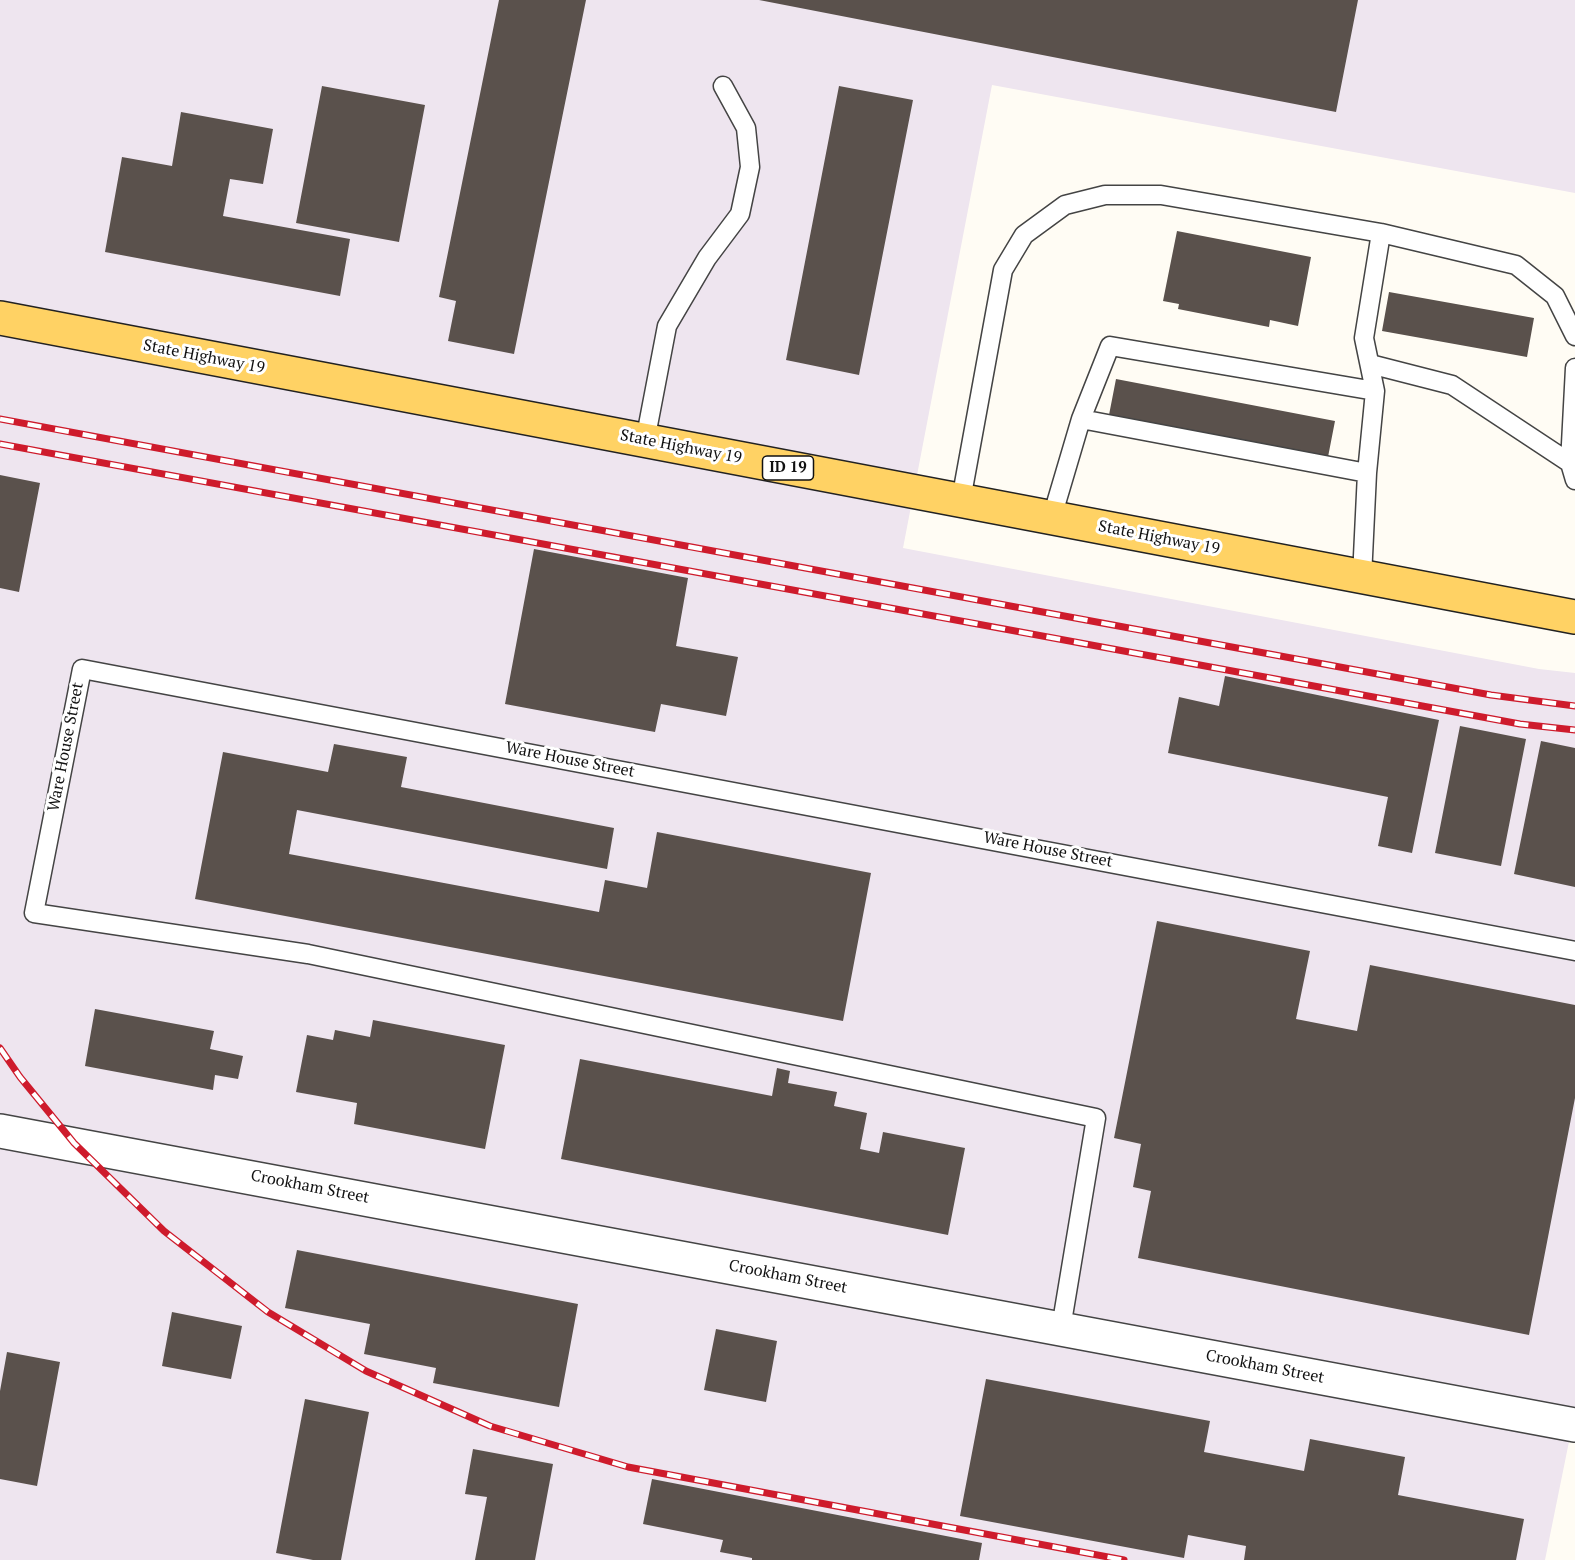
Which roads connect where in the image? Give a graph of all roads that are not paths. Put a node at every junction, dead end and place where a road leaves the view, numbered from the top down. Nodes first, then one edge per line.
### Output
1 (723, 86) dead end
2 (1381, 233) junction
3 (0, 318) edge
4 (1575, 336) edge
5 (1370, 364) junction
6 (1575, 368) edge
7 (1375, 392) junction
8 (1081, 419) junction
9 (645, 441) junction
10 (1573, 469) edge
11 (1366, 473) junction
12 (961, 500) junction
13 (1052, 518) junction
14 (1362, 577) junction
15 (1575, 617) edge
16 (1575, 951) edge
17 (0, 1131) edge
18 (1061, 1328) junction
19 (1575, 1425) edge

1 - 9 lane
2 - 4 lane
2 - 5 lane
2 - 12 lane
3 - 9 main road, State Highway 19 / ID 19
5 - 7 lane
5 - 10 lane
6 - 10 lane
7 - 8 lane
7 - 11 lane
8 - 11 lane
8 - 13 lane
9 - 12 main road, State Highway 19 / ID 19
11 - 14 lane
12 - 13 main road, State Highway 19 / ID 19
13 - 14 main road, State Highway 19 / ID 19
14 - 15 main road, State Highway 19 / ID 19
16 - 18 lane, Ware House Street
17 - 18 street, Crookham Street
18 - 19 street, Crookham Street

